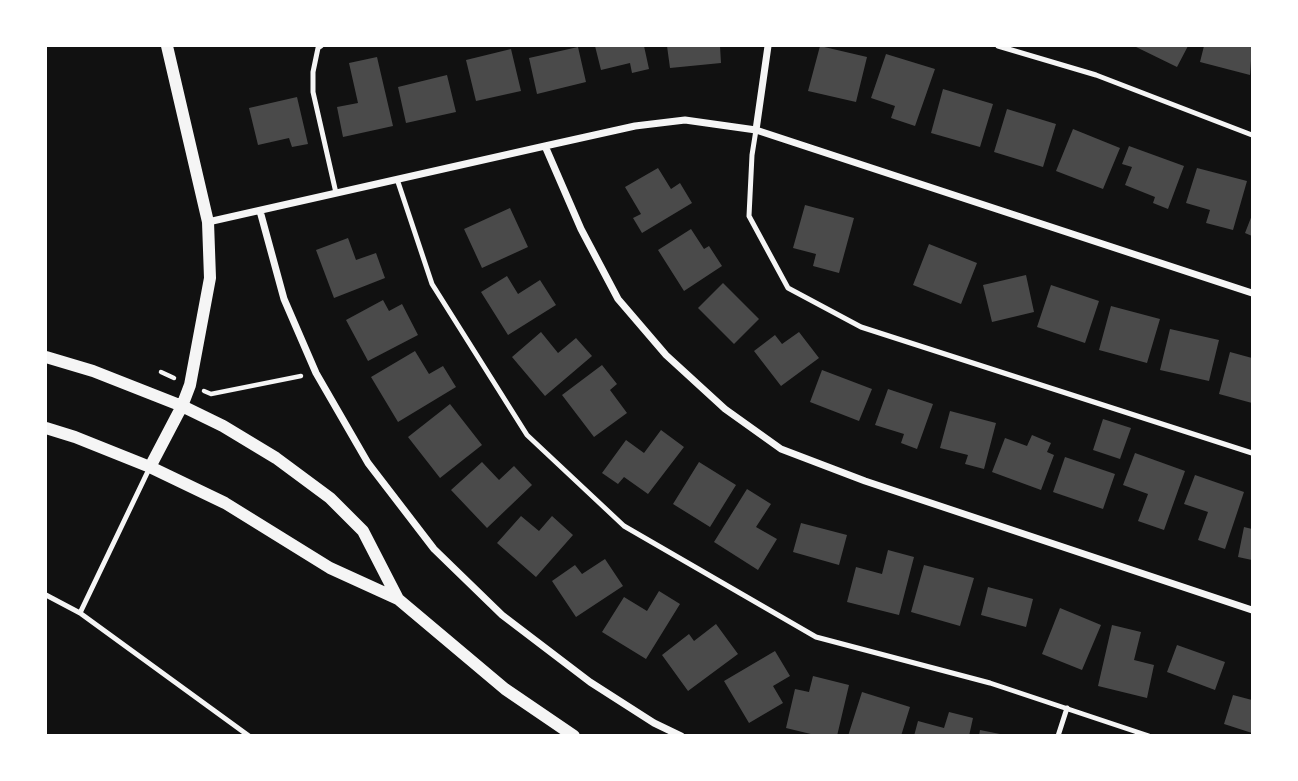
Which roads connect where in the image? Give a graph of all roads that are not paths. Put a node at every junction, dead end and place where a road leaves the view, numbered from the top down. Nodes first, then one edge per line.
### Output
1 (167, 46) edge
2 (321, 46) edge
3 (768, 46) edge
4 (999, 46) edge
5 (756, 130) junction
6 (1252, 135) edge
7 (545, 146) junction
8 (397, 179) junction
9 (336, 193) junction
10 (260, 211) junction
11 (208, 222) junction
12 (1252, 293) edge
13 (46, 357) edge
14 (182, 406) junction
15 (46, 428) edge
16 (1252, 453) edge
17 (150, 467) junction
18 (46, 595) edge
19 (398, 599) junction
20 (1252, 610) edge
21 (80, 612) junction
22 (1067, 708) junction
23 (249, 736) edge
24 (574, 736) edge
25 (681, 736) edge
26 (1058, 736) edge
27 (1149, 736) edge

1 - 11 street
2 - 9 lane
3 - 5 street
4 - 6 lane
5 - 7 street
5 - 12 street
5 - 16 lane
7 - 8 street
7 - 20 street
8 - 9 street
8 - 22 lane
9 - 10 street
10 - 11 street
10 - 25 street
11 - 14 street
13 - 14 street
14 - 17 street
14 - 19 street
15 - 17 street
17 - 19 street
17 - 21 lane
18 - 21 lane
19 - 24 street
21 - 23 lane
22 - 26 lane
22 - 27 lane

